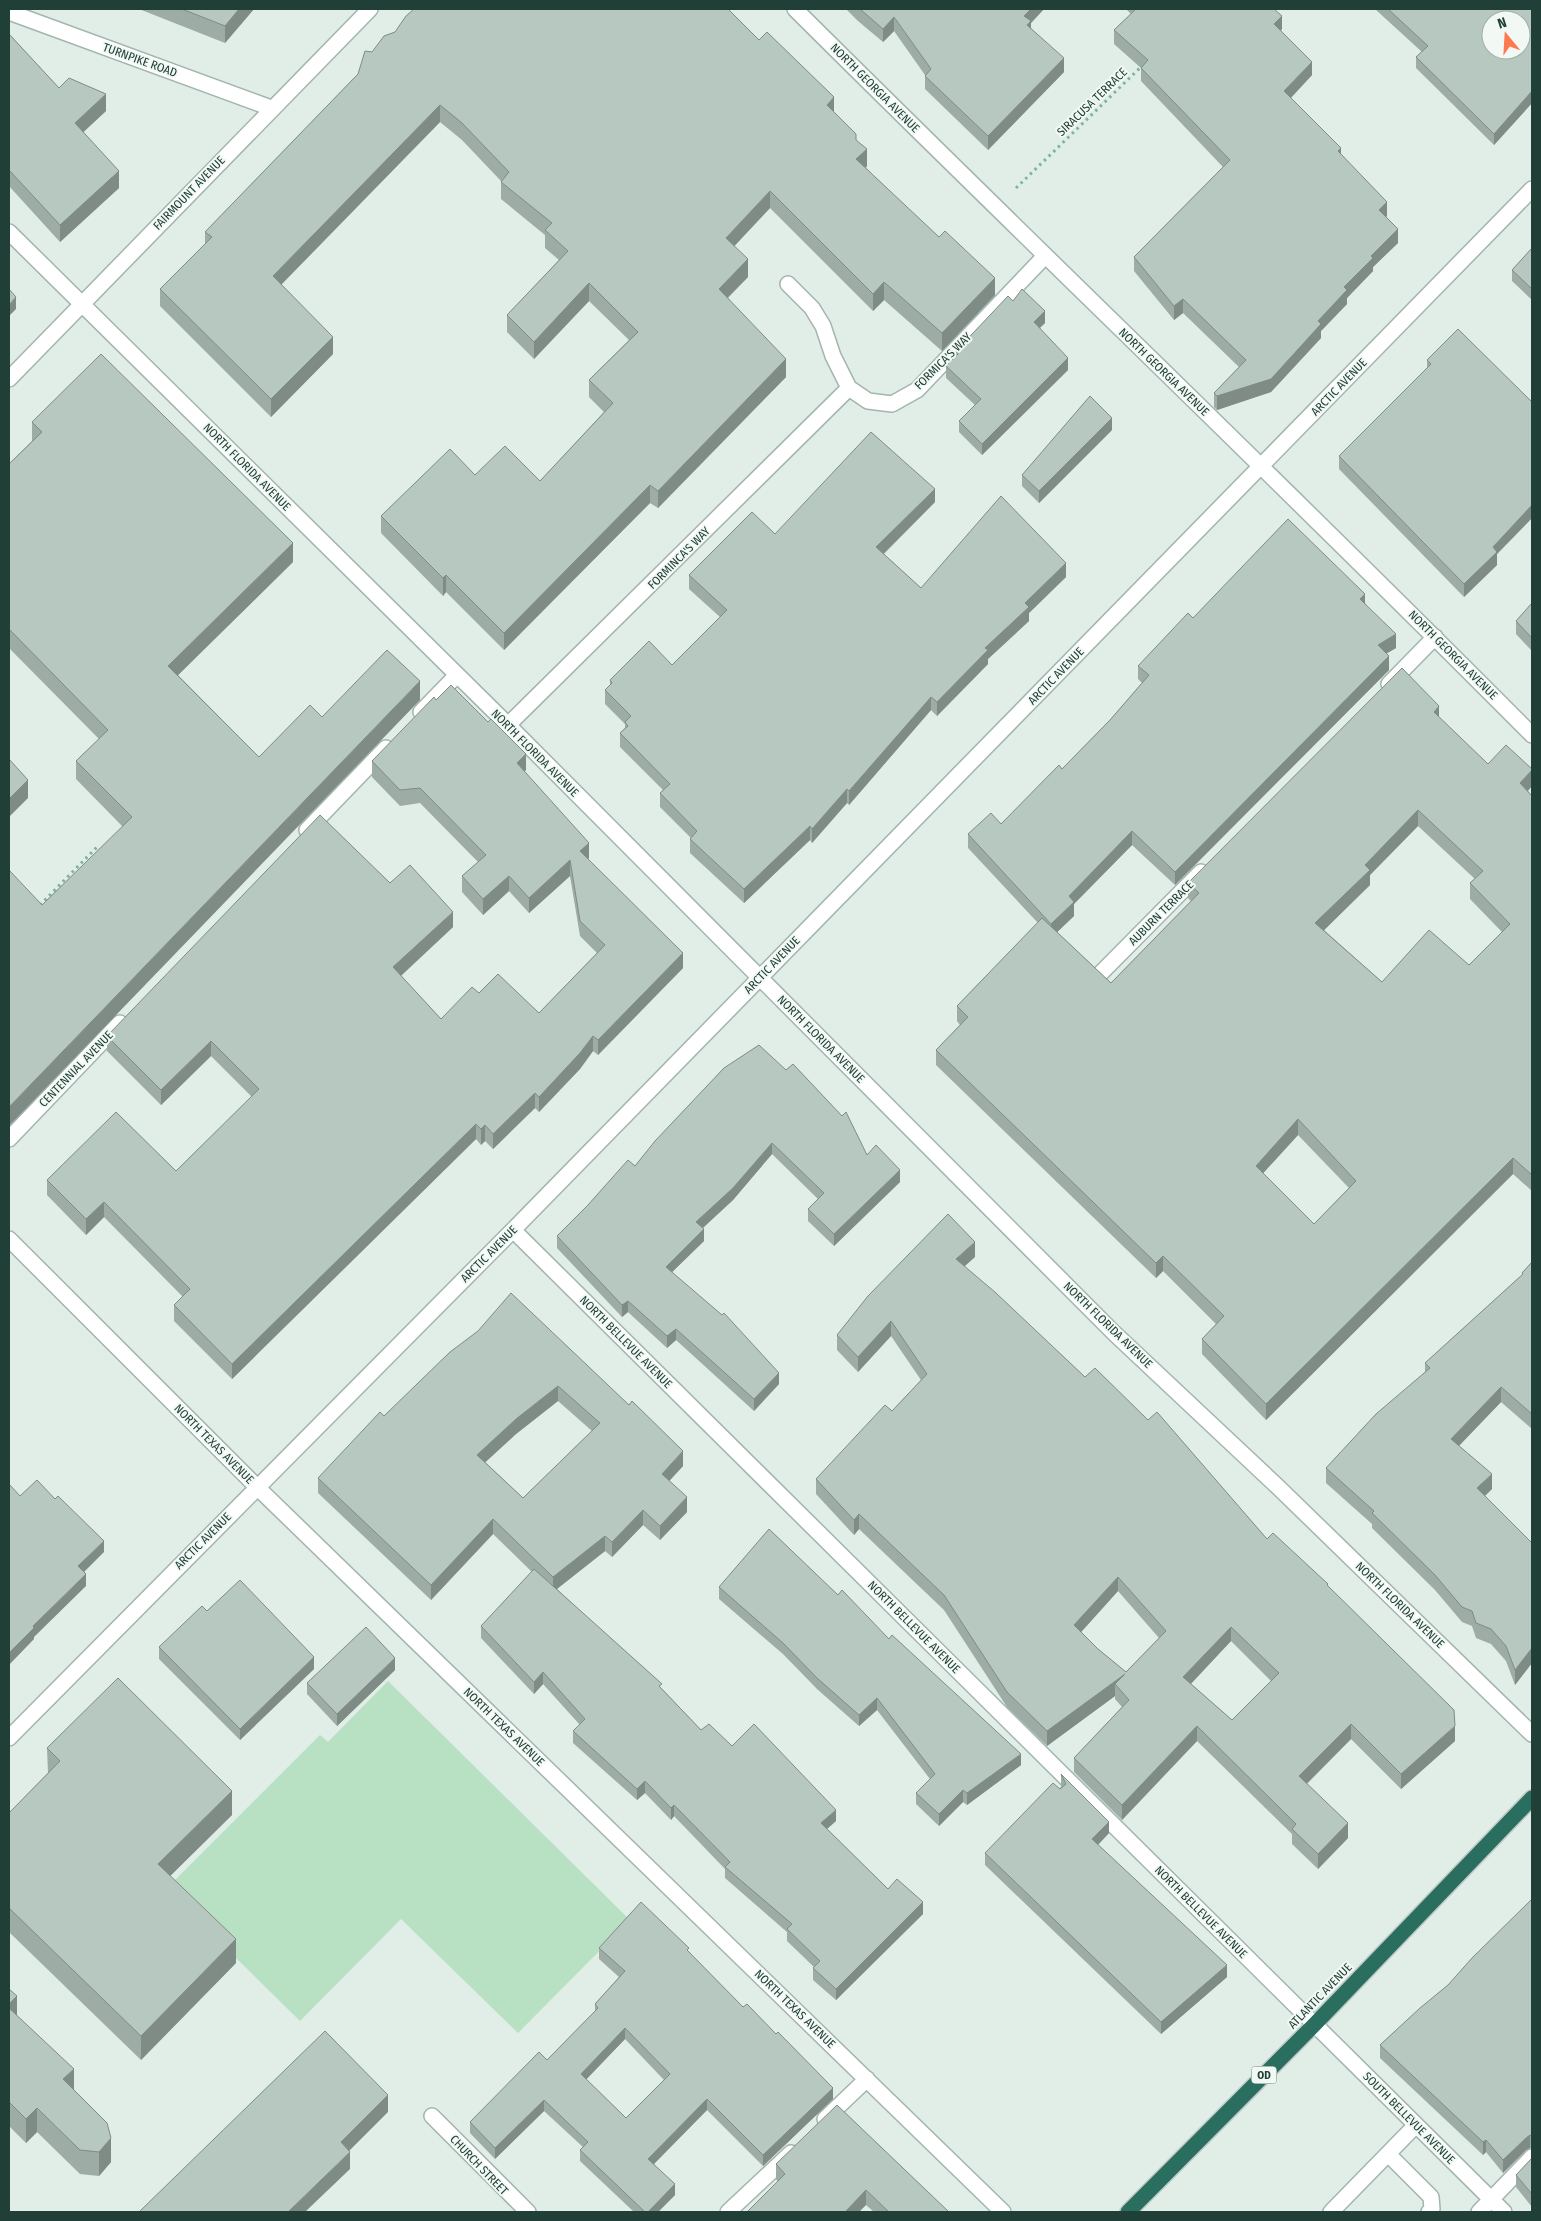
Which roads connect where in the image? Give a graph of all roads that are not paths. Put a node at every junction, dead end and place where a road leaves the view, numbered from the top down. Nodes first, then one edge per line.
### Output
1 (370, 9) edge
2 (795, 9) edge
3 (9, 12) edge
4 (271, 108) junction
5 (1532, 189) edge
6 (9, 232) edge
7 (1046, 256) junction
8 (788, 284) dead end
9 (82, 304) junction
10 (9, 379) edge
11 (849, 388) junction
12 (1262, 466) junction
13 (1435, 637) junction
14 (457, 675) junction
15 (1379, 694) edge
16 (408, 725) edge
17 (508, 725) junction
18 (1532, 735) edge
19 (395, 739) edge
20 (298, 839) edge
21 (1211, 863) edge
22 (1099, 975) edge
23 (760, 978) junction
24 (133, 1010) edge
25 (9, 1139) edge
26 (513, 1230) junction
27 (9, 1238) edge
28 (256, 1487) junction
29 (1532, 1734) edge
30 (9, 1738) edge
31 (1532, 1798) edge
32 (1315, 2024) junction
33 (867, 2079) junction
34 (432, 2116) dead end
35 (1416, 2125) junction
36 (812, 2132) edge
37 (798, 2146) edge
38 (1389, 2154) junction
39 (1532, 2157) edge
40 (1491, 2200) junction
41 (528, 2212) edge
42 (728, 2212) edge
43 (1003, 2212) edge
44 (1128, 2212) edge
45 (1331, 2212) edge
46 (1428, 2212) edge
47 (1479, 2212) edge
48 (1504, 2212) edge

1 - 4 street, FAIRMOUNT AVENUE
2 - 7 street, NORTH GEORGIA AVENUE
3 - 4 street, TURNPIKE ROAD
4 - 9 street, FAIRMOUNT AVENUE
5 - 12 street, ARCTIC AVENUE
6 - 9 street, NORTH FLORIDA AVENUE
7 - 11 street, FORMICA'S WAY
7 - 12 street, NORTH GEORGIA AVENUE
8 - 11 street
9 - 10 street, FAIRMOUNT AVENUE
9 - 14 street, NORTH FLORIDA AVENUE
11 - 17 street, FORMINCA'S WAY
12 - 13 street, NORTH GEORGIA AVENUE
12 - 23 street, ARCTIC AVENUE
13 - 15 street
13 - 18 street, NORTH GEORGIA AVENUE
14 - 16 street
14 - 17 street, NORTH FLORIDA AVENUE
17 - 23 street, NORTH FLORIDA AVENUE
19 - 20 street
21 - 22 street, AUBURN TERRACE
23 - 26 street, ARCTIC AVENUE
23 - 29 street, NORTH FLORIDA AVENUE
24 - 25 street, CENTENNIAL AVENUE
26 - 28 street, ARCTIC AVENUE
26 - 32 street, NORTH BELLEVUE AVENUE
27 - 28 street, NORTH TEXAS AVENUE
28 - 30 street, ARCTIC AVENUE
28 - 33 street, NORTH TEXAS AVENUE
31 - 32 highway, ATLANTIC AVENUE / OD
32 - 35 street, SOUTH BELLEVUE AVENUE
32 - 44 highway, ATLANTIC AVENUE / OD
33 - 36 street
33 - 43 street, NORTH TEXAS AVENUE
34 - 41 street, CHURCH STREET
35 - 38 street
35 - 40 street, SOUTH BELLEVUE AVENUE
37 - 42 street
38 - 45 street
38 - 46 street
39 - 40 street
40 - 47 street
40 - 48 street, SOUTH BELLEVUE AVENUE

